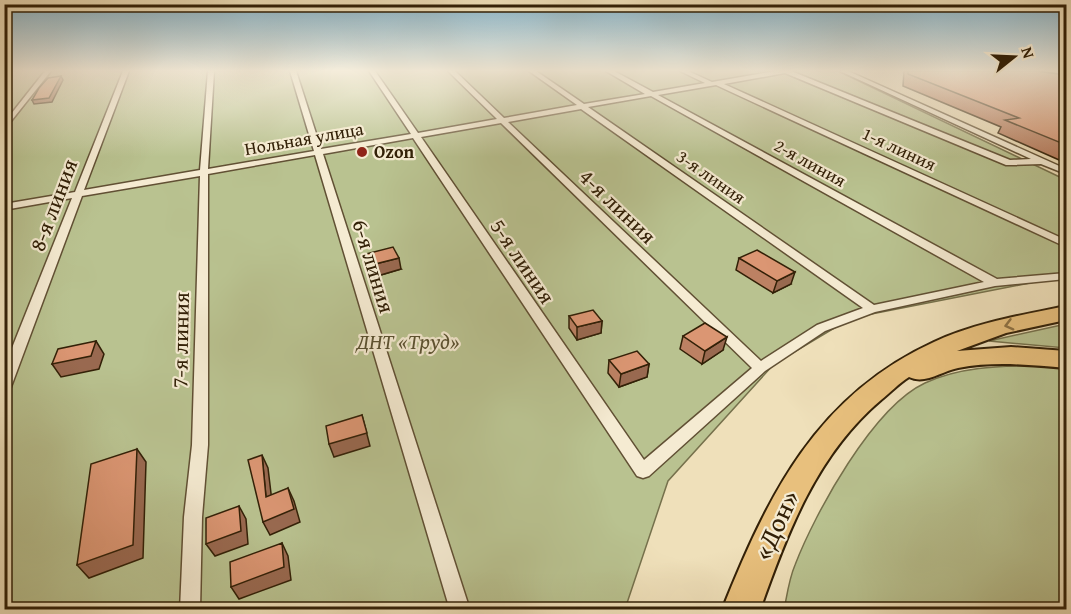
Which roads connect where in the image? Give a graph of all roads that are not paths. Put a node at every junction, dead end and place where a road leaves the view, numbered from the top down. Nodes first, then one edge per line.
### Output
1 (26, 100) edge
2 (115, 100) edge
3 (209, 100) edge
4 (301, 100) edge
5 (391, 100) edge
6 (480, 100) edge
7 (571, 100) edge
8 (616, 100) edge
9 (658, 100) edge
10 (750, 100) edge
11 (855, 100) edge
12 (906, 100) edge
13 (580, 106) junction
14 (500, 120) junction
15 (4, 128) edge
16 (414, 135) junction
17 (317, 153) junction
18 (1042, 161) junction
19 (204, 172) junction
20 (1066, 172) edge
21 (79, 194) junction
22 (4, 207) edge
23 (1066, 244) edge
24 (1066, 276) edge
25 (995, 283) junction
26 (872, 309) junction
27 (1066, 313) edge
28 (1066, 360) edge
29 (760, 368) junction
30 (4, 387) edge
31 (819, 445) junction
32 (190, 609) edge
33 (460, 609) edge
34 (741, 609) edge

1 - 15 street
2 - 21 street, 8-я линия
3 - 19 street, 7-я линия
4 - 17 street, 6-я линия
5 - 16 street, 5-я линия
6 - 14 street, 4-я линия
7 - 13 street, 3-я линия
8 - 13 street, Нольная улица
9 - 25 street, 2-я линия
10 - 23 street, 1-я линия
11 - 18 street
12 - 18 street
13 - 14 street, Нольная улица
13 - 26 street, 3-я линия
14 - 16 street, Нольная улица
14 - 29 street, 4-я линия
16 - 17 street, Нольная улица
16 - 29 street, 5-я линия
17 - 19 street, Нольная улица
17 - 33 street, 6-я линия
18 - 20 street
19 - 21 street, Нольная улица
19 - 32 street, 7-я линия
21 - 22 street, Нольная улица
21 - 30 street, 8-я линия
24 - 25 street
25 - 26 street
26 - 29 street
27 -> 31 highway
28 - 31 highway
31 - 34 highway, «Дон»

